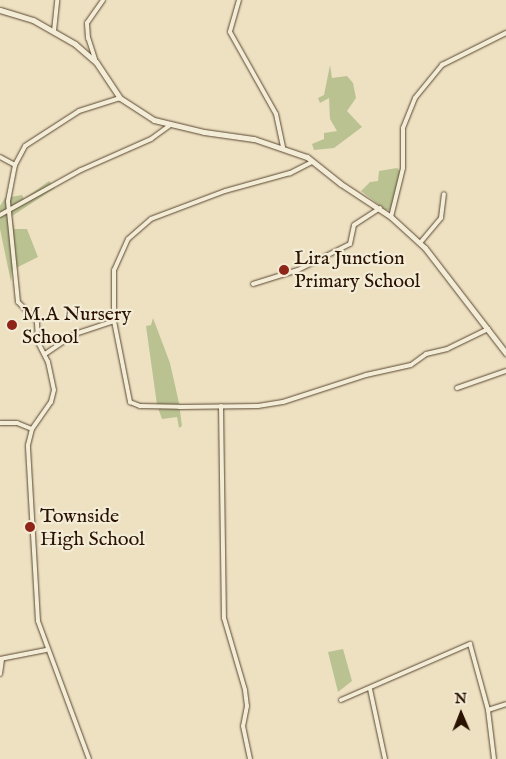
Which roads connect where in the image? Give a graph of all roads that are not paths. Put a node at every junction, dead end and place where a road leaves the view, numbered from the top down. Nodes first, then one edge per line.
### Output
1 (57, 0) edge
2 (103, 0) edge
3 (239, 0) edge
4 (0, 10) edge
5 (54, 32) junction
6 (506, 33) edge
7 (96, 62) junction
8 (120, 98) junction
9 (170, 125) junction
10 (284, 147) junction
11 (0, 157) edge
12 (312, 162) junction
13 (15, 165) junction
14 (444, 194) dead end
15 (380, 208) junction
16 (7, 212) junction
17 (0, 215) edge
18 (391, 217) junction
19 (420, 243) junction
20 (253, 284) dead end
21 (114, 321) junction
22 (488, 329) junction
23 (506, 353) edge
24 (45, 354) junction
25 (506, 371) edge
26 (457, 388) dead end
27 (221, 406) junction
28 (0, 423) edge
29 (32, 429) junction
30 (46, 650) junction
31 (1, 659) edge
32 (0, 674) edge
33 (370, 689) junction
34 (342, 700) dead end
35 (506, 704) edge
36 (488, 710) junction
37 (89, 759) edge
38 (250, 759) edge
39 (385, 759) edge
40 (494, 759) edge

1 - 5 street
2 - 7 street
3 - 10 street
4 - 5 street
5 - 7 street
6 - 18 street
7 - 8 street
8 - 9 street
8 - 13 street
9 - 10 street
9 - 16 street
10 - 12 street
11 - 13 street
12 - 15 street
12 - 21 street
13 - 16 street
14 - 19 street
15 - 18 street
15 - 20 street
16 - 17 street
16 - 24 street
18 - 19 street
19 - 22 street
21 - 24 street
21 - 27 street
22 - 23 street
22 - 27 street
24 - 29 street
25 - 26 street
27 - 38 street
28 - 29 street
29 - 30 street
30 - 31 street
30 - 37 street
31 - 32 street
33 - 34 street
33 - 36 street
33 - 39 street
35 - 36 street
36 - 40 street

